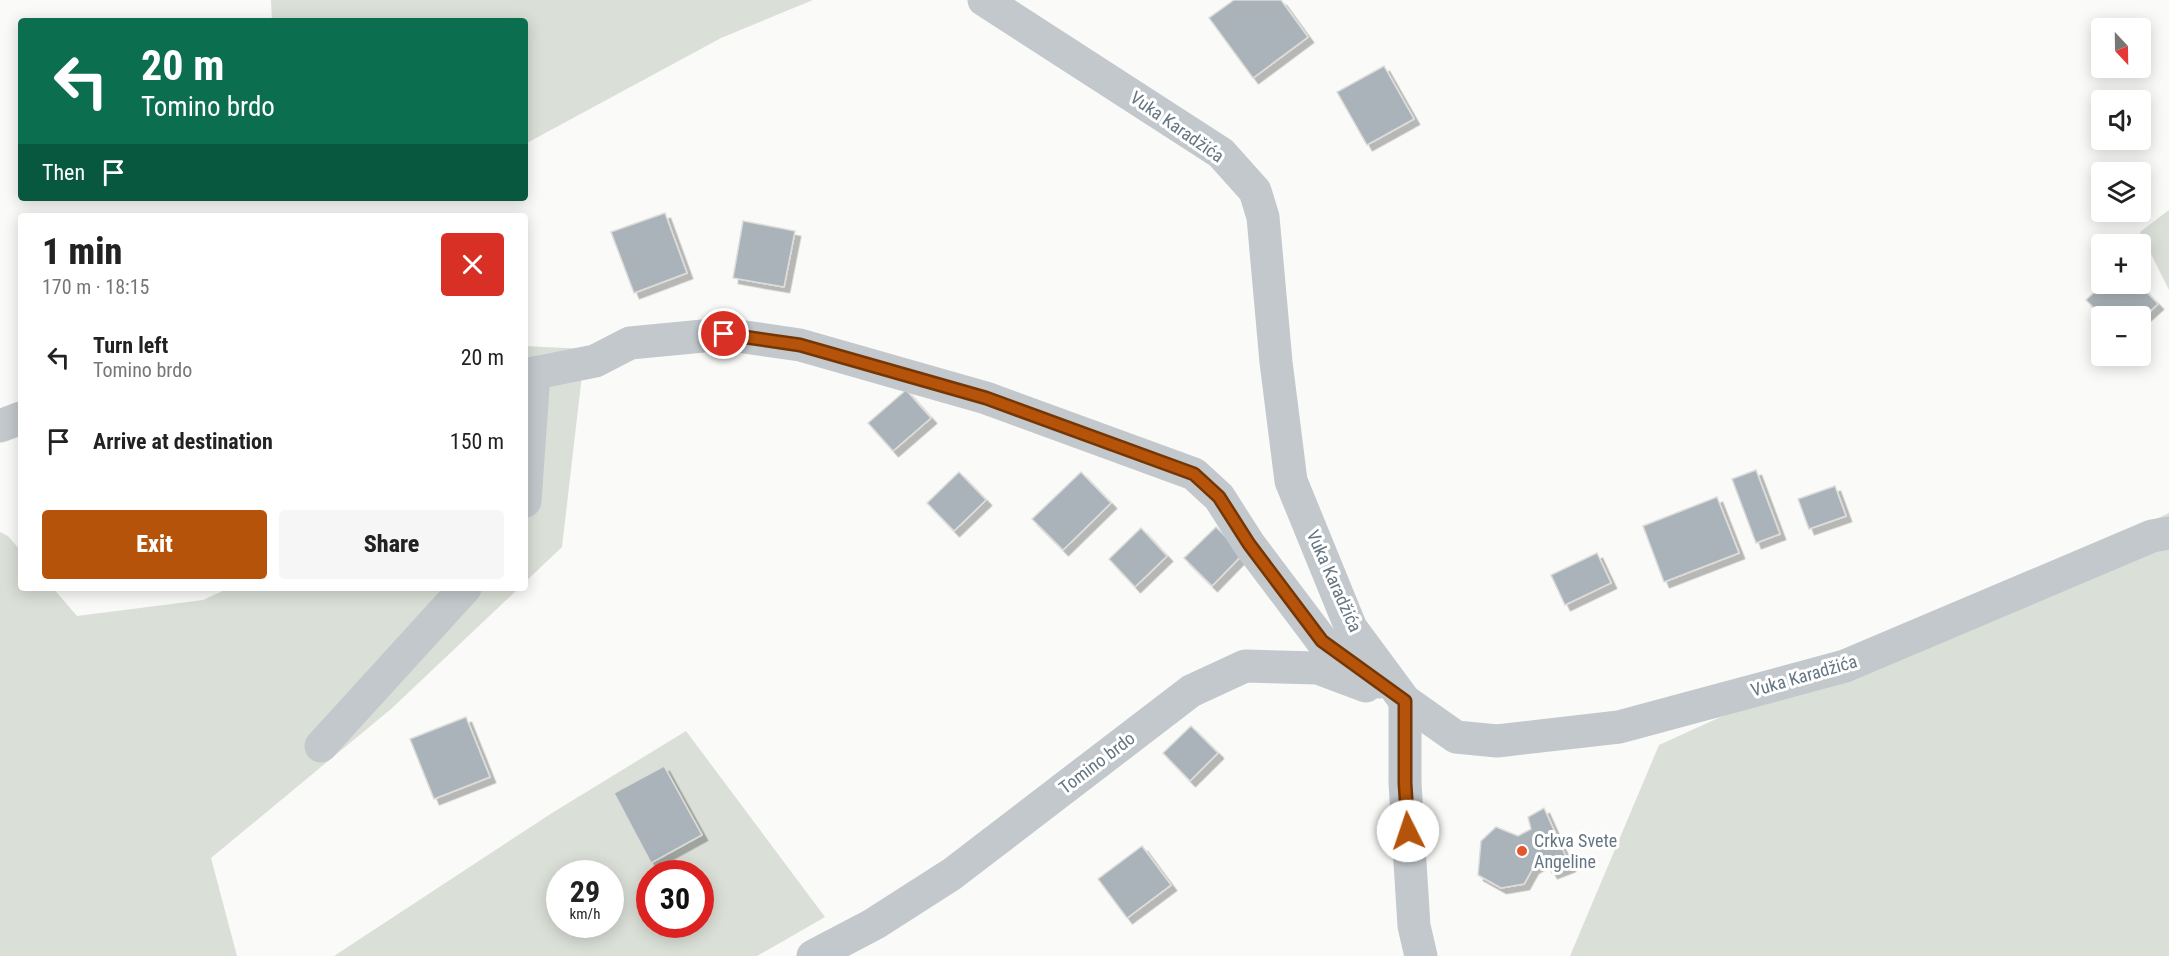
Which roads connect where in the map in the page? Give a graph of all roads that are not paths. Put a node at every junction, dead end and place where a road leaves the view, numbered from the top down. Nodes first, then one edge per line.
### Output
1 (984, 0) edge
2 (530, 374) edge
3 (18, 419) edge
4 (528, 425) edge
5 (0, 426) edge
6 (2169, 533) edge
7 (462, 591) edge
8 (1405, 701) junction
9 (321, 746) dead end
10 (813, 956) edge
11 (1421, 956) edge

1 - 8 street, Vuka Karadžića
2 - 4 street
2 - 8 street
3 - 5 street
6 - 8 street, Vuka Karadžića
7 - 9 street
8 - 10 street, Tomino brdo
8 - 11 street

